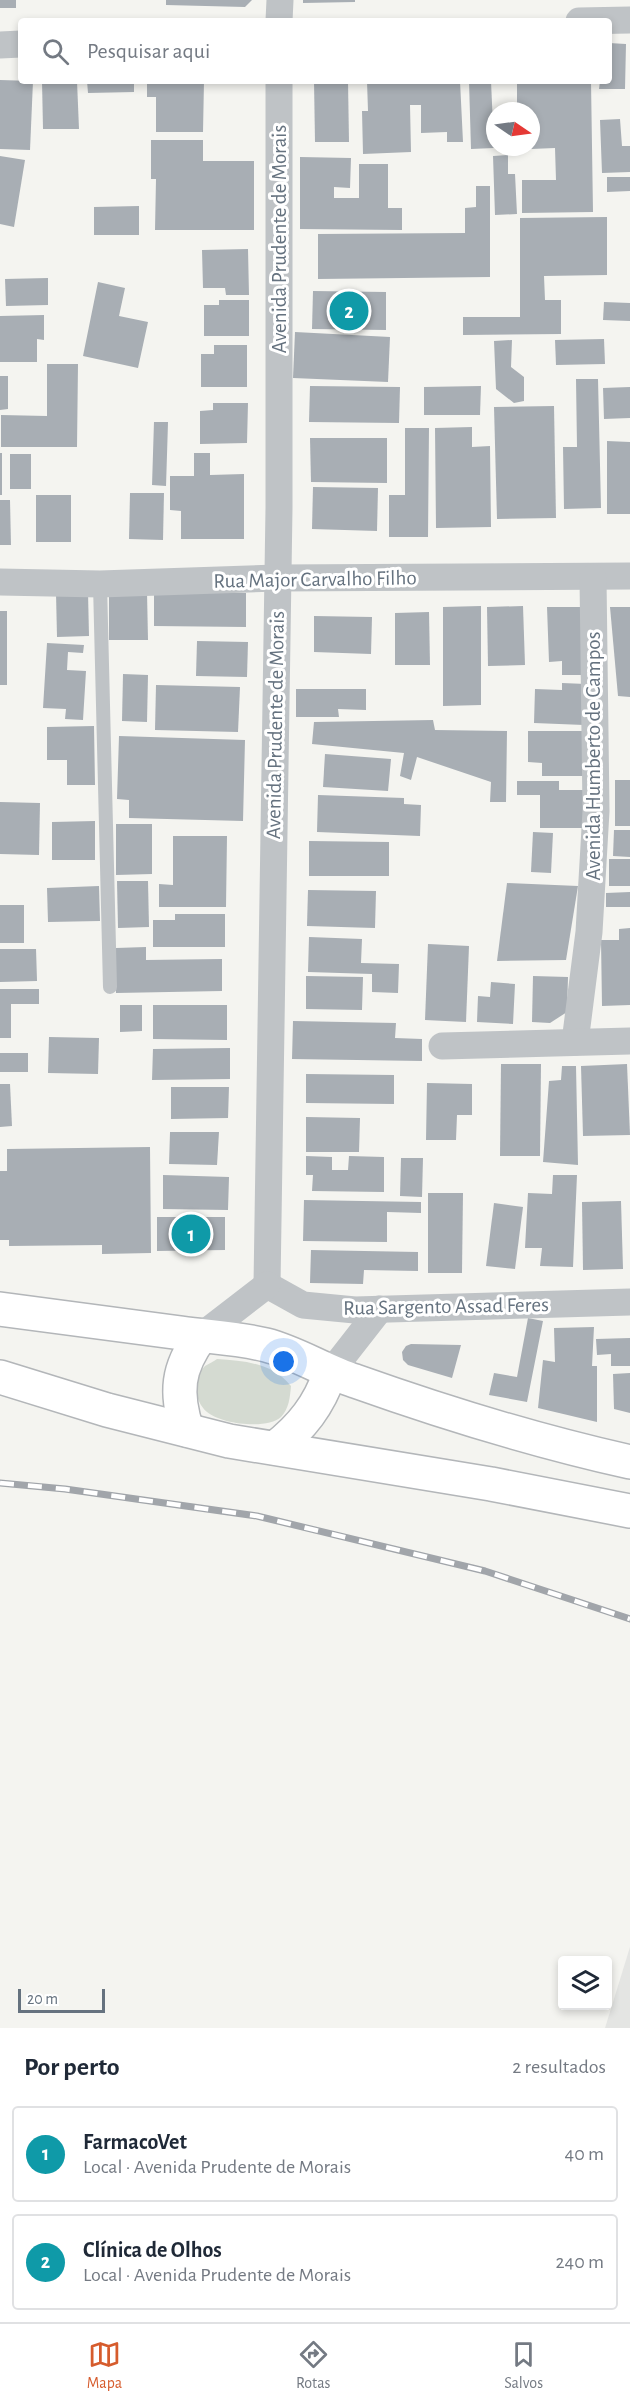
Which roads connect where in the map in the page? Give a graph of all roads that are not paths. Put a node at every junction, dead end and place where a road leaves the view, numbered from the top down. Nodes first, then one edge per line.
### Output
1 (279, 0) edge
2 (279, 18) edge
3 (612, 20) edge
4 (630, 20) edge
5 (18, 44) edge
6 (0, 45) edge
7 (279, 84) edge
8 (630, 576) edge
9 (277, 578) junction
10 (593, 578) junction
11 (0, 582) edge
12 (100, 584) junction
13 (110, 987) dead end
14 (630, 1041) edge
15 (575, 1042) junction
16 (442, 1046) dead end
17 (267, 1285) junction
18 (630, 1302) edge
19 (0, 1309) edge
20 (380, 1309) junction
21 (201, 1336) junction
22 (330, 1373) junction
23 (0, 1377) edge
24 (187, 1430) junction
25 (275, 1448) junction
26 (630, 1462) edge
27 (630, 1511) edge

1 - 2 street
3 - 4 street
5 - 6 street
7 - 9 street, Avenida Prudente de Morais
8 - 10 street, Rua Major Carvalho Filho
9 - 10 street, Rua Major Carvalho Filho
9 - 12 street, Rua Major Carvalho Filho
9 - 17 street, Avenida Prudente de Morais
10 - 15 street, Avenida Humberto de Campos
11 - 12 street, Rua Major Carvalho Filho
12 - 13 lane
14 - 15 street
15 - 16 street
17 - 20 street, Rua Sargento Assad Feres
17 - 21 street
18 - 20 street, Rua Sargento Assad Feres
19 - 21 main road
20 - 22 street
21 - 22 main road
21 - 24 main road
22 - 25 main road
22 - 26 main road
23 - 24 main road
24 - 25 main road
25 - 27 main road

